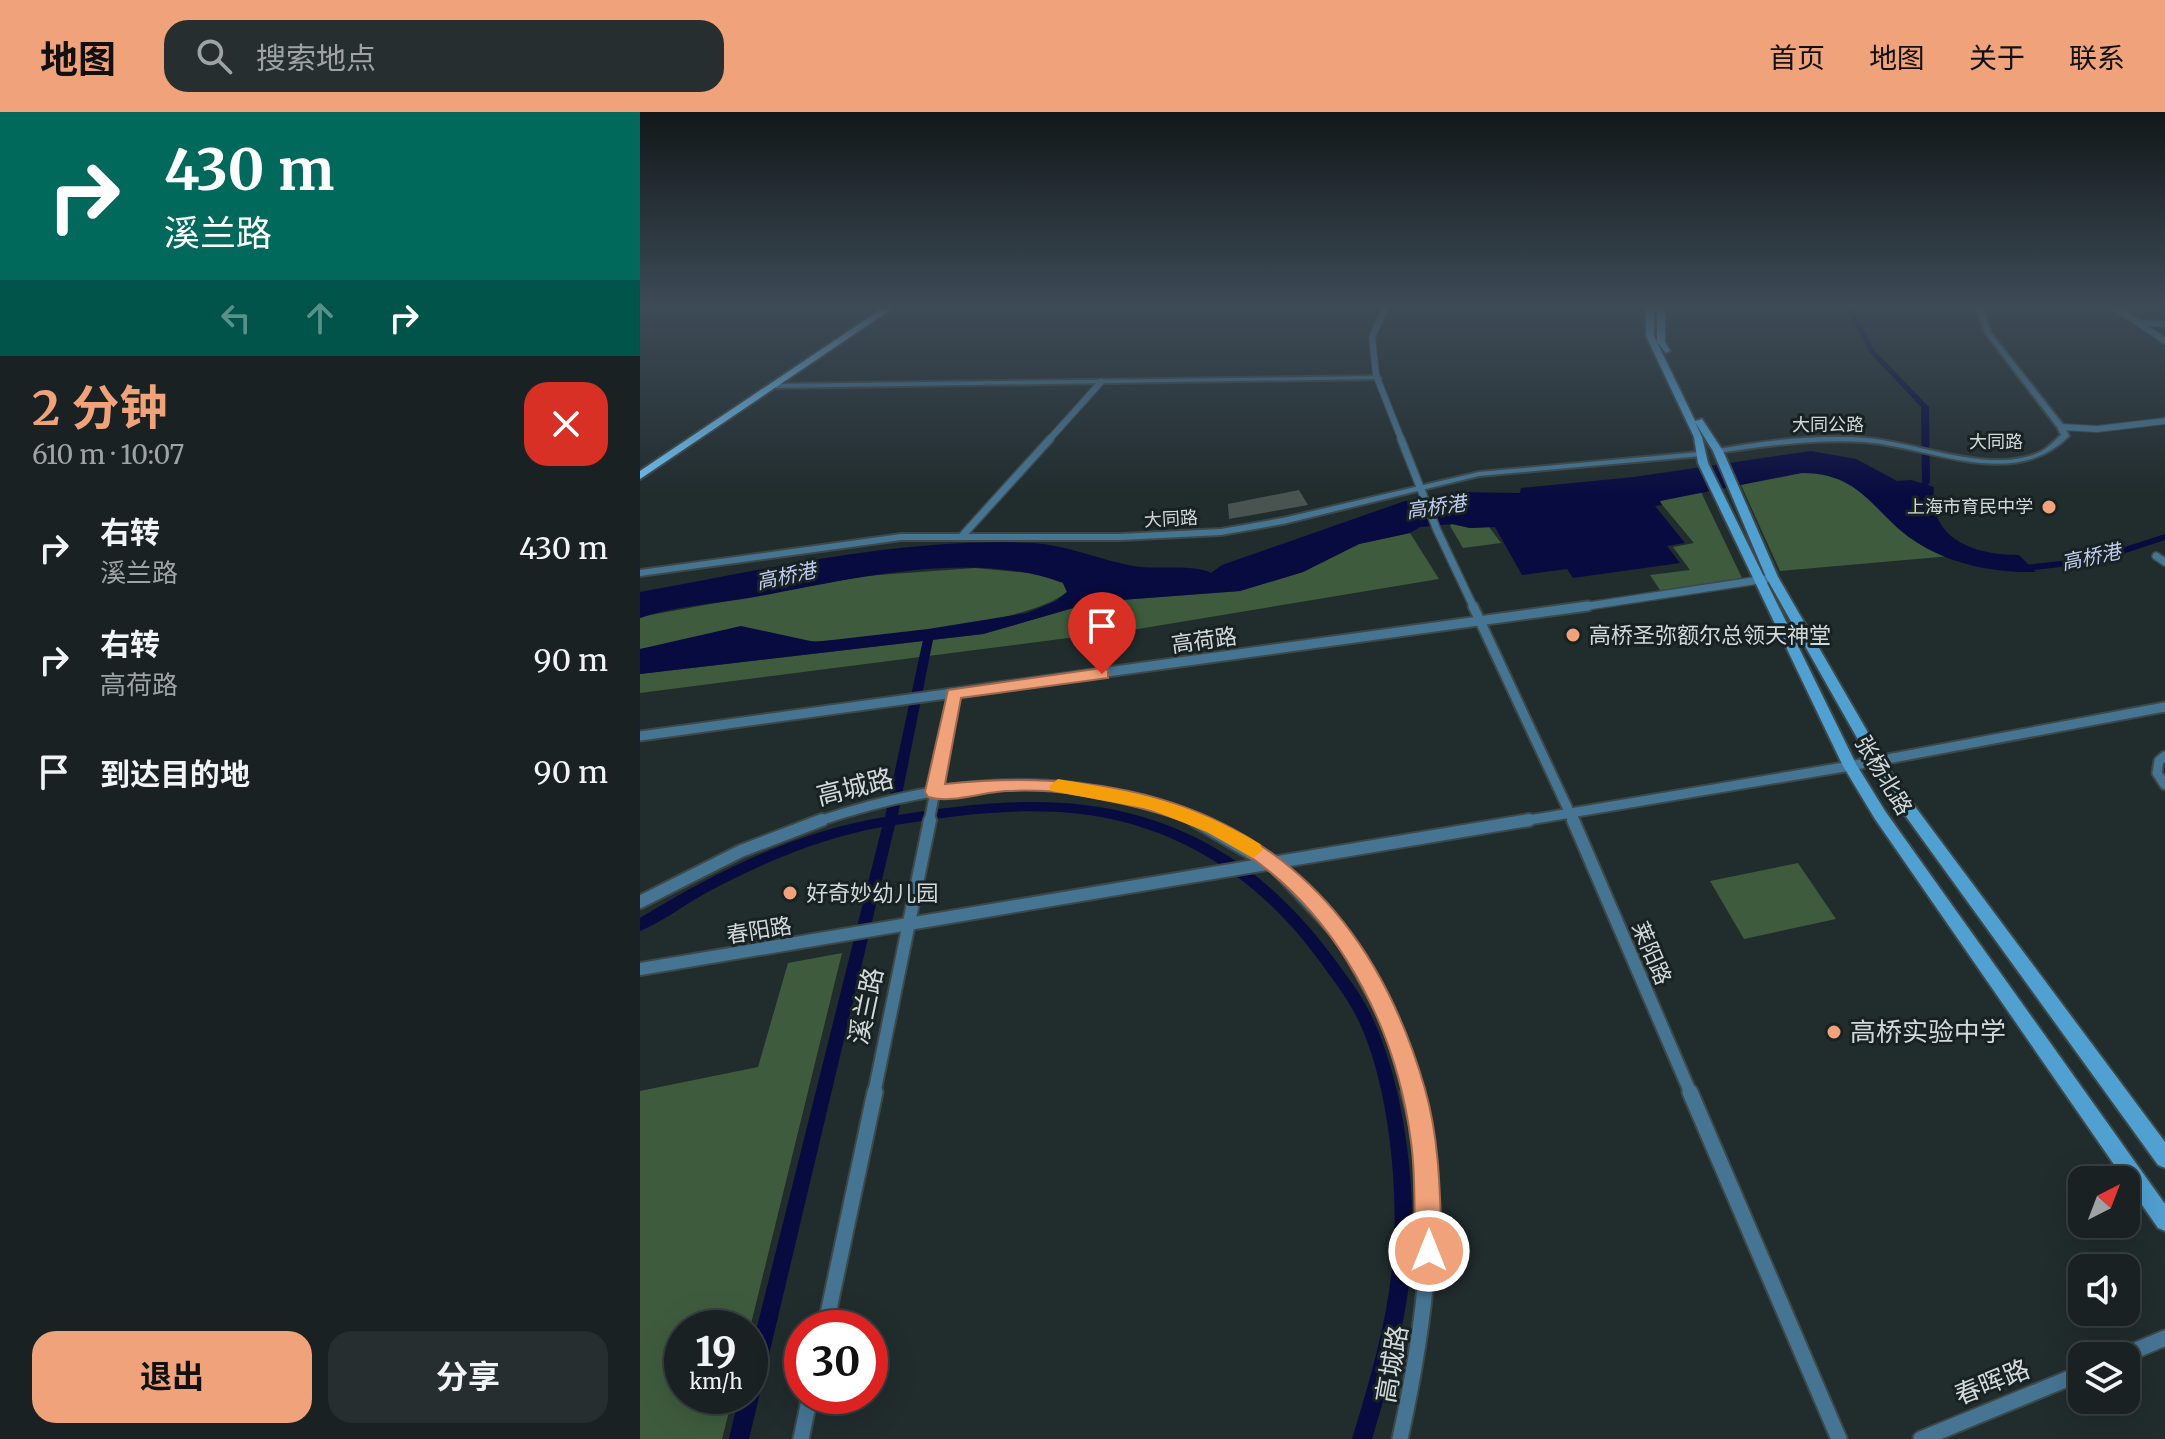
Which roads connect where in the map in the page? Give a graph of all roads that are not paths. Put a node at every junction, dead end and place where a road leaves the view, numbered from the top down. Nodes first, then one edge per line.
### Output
1 (788, 370) edge
2 (797, 370) edge
3 (1377, 370) edge
4 (1666, 370) edge
5 (1674, 370) edge
6 (2017, 370) edge
7 (1378, 378) junction
8 (1101, 382) junction
9 (773, 386) junction
10 (2165, 421) edge
11 (2061, 427) junction
12 (1720, 456) junction
13 (1957, 457) joint
14 (1701, 458) junction
15 (640, 469) edge
16 (640, 476) edge
17 (1422, 489) junction
18 (1724, 490) junction
19 (963, 535) junction
20 (2156, 556) dead end
21 (2165, 562) edge
22 (640, 573) edge
23 (1766, 579) junction
24 (1481, 623) junction
25 (954, 694) junction
26 (2165, 707) edge
27 (640, 736) edge
28 (2165, 756) edge
29 (1877, 760) junction
30 (1850, 766) junction
31 (2165, 785) edge
32 (934, 798) junction
33 (1569, 811) junction
34 (1270, 861) junction
35 (640, 902) edge
36 (910, 923) junction
37 (640, 969) edge
38 (2165, 1158) edge
39 (2165, 1221) edge
40 (829, 1310) edge
41 (2165, 1338) edge
42 (2140, 1348) edge
43 (2068, 1379) edge
44 (806, 1414) edge
45 (801, 1439) edge
46 (1400, 1439) edge
47 (1839, 1439) edge
48 (1921, 1439) edge

1 - 15 main road
2 - 9 main road
3 - 7 street, 莱阳路
4 - 14 main road, 张杨北路
5 - 12 main road, 张杨北路
6 - 11 street, 大同路
7 - 8 street
7 - 17 street, 莱阳路
8 - 9 street
8 - 19 street
9 - 16 main road
10 - 11 street
11 - 13 street, 大同路
12 - 13 street, 大同公路
12 - 14 main road, 大同公路
12 - 18 main road, 张杨北路
14 - 17 street, 大同路
14 - 18 main road, 张杨北路
17 - 19 street, 大同路
17 - 24 street, 莱阳路
18 - 23 main road, 张杨北路
19 - 22 street, 大同路
20 - 21 street
23 - 24 street, 高荷路
23 - 29 main road, 张杨北路
23 - 30 main road, 张杨北路
24 - 25 street, 高荷路
24 - 33 street, 莱阳路
25 - 27 street, 高荷路
25 - 32 street, 溪兰路
26 - 29 street, 春阳路
28 - 31 street
29 - 30 street, 春阳路
29 - 38 main road, 张杨北路
30 - 33 street, 春阳路
30 - 39 main road, 张杨北路
32 - 34 street, 高城路
32 - 35 street, 高城路
32 - 36 street, 溪兰路
33 - 34 street, 春阳路
33 - 47 street, 莱阳路
34 - 36 street, 春阳路
34 - 46 street, 高城路
36 - 37 street, 春阳路
36 - 40 street, 溪兰路
41 - 42 street
43 - 48 street, 春晖路
44 - 45 street

